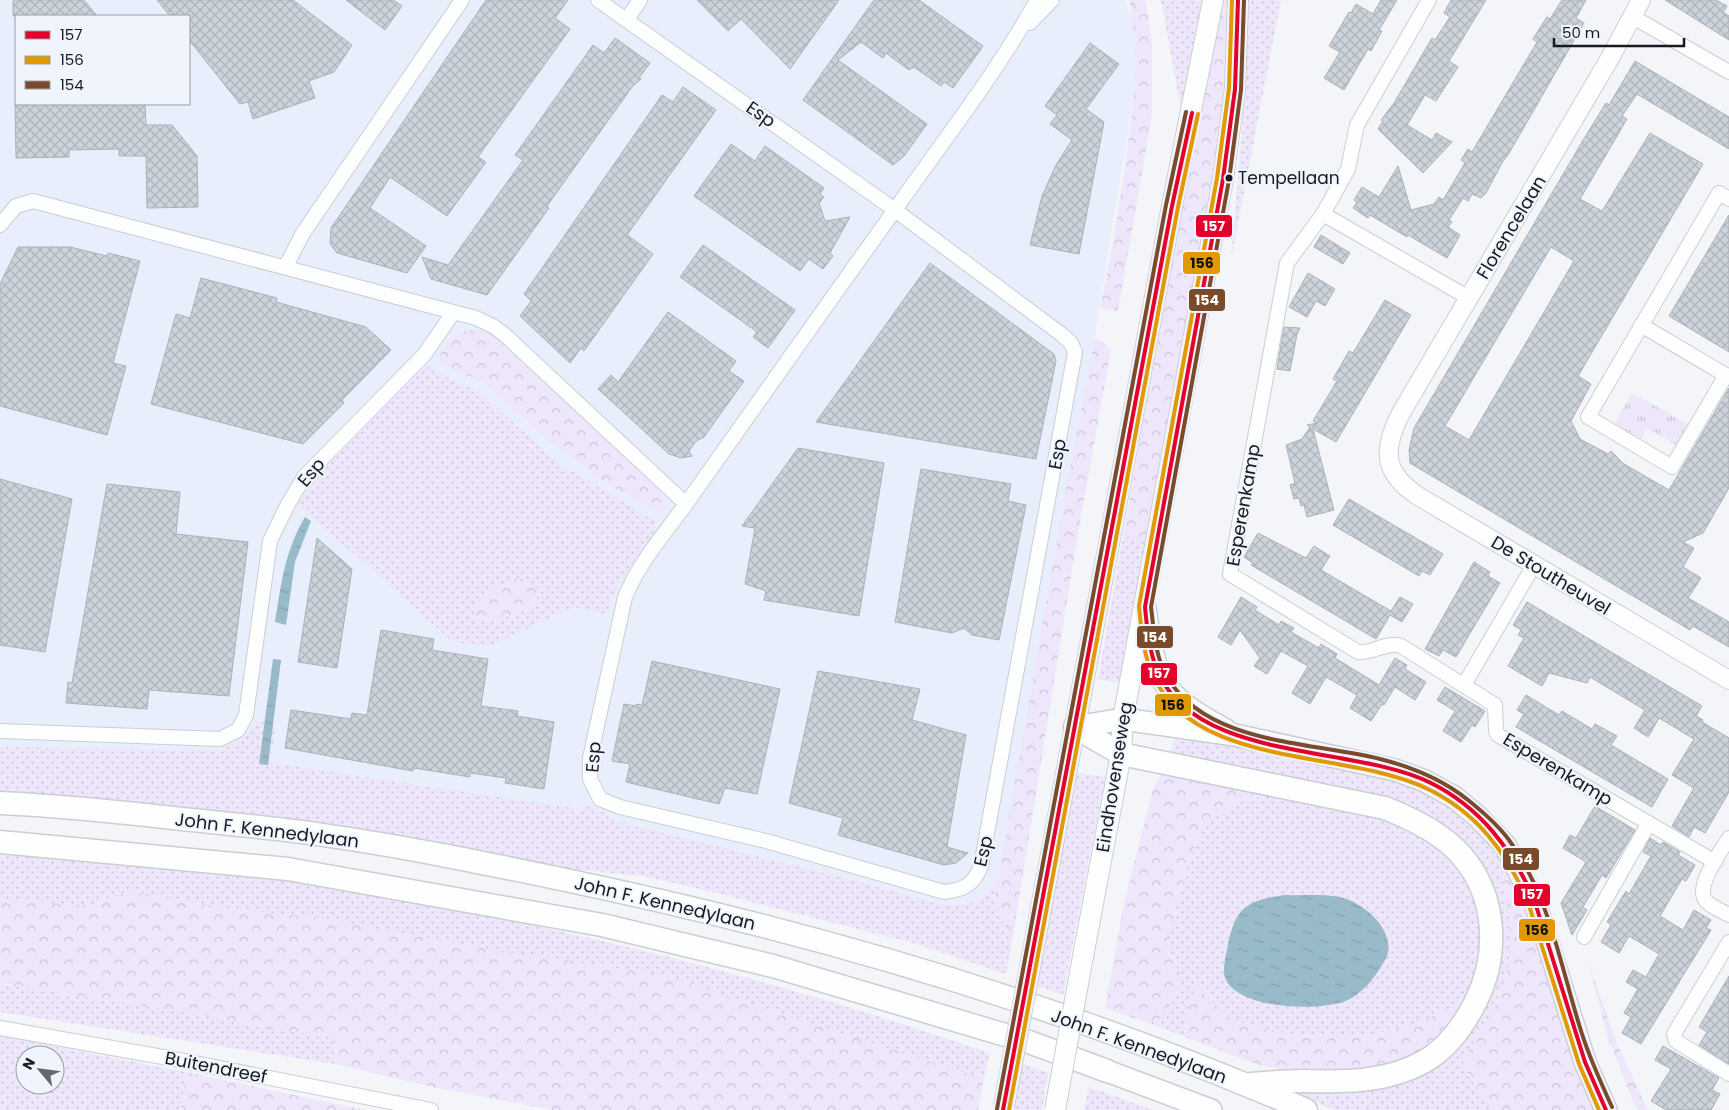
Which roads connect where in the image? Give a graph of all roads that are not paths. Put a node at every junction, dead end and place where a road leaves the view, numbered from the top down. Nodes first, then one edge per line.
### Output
1 (462, 0) edge
2 (598, 0) edge
3 (640, 0) edge
4 (1037, 0) edge
5 (1052, 0) edge
6 (1213, 0) edge
7 (1238, 0) edge
8 (1429, 0) edge
9 (1642, 0) edge
10 (1634, 17) junction
11 (627, 19) junction
12 (1016, 39) junction
13 (1729, 72) edge
14 (1729, 198) edge
15 (895, 210) junction
16 (1324, 214) junction
17 (0, 225) edge
18 (286, 266) junction
19 (1468, 298) junction
20 (453, 313) junction
21 (1641, 325) junction
22 (1727, 376) edge
23 (1388, 456) joint
24 (686, 504) junction
25 (1534, 566) junction
26 (1145, 607) junction
27 (1729, 680) edge
28 (1464, 685) junction
29 (1122, 719) junction
30 (1075, 727) junction
31 (0, 731) edge
32 (1234, 735) junction
33 (1121, 754) junction
34 (0, 803) edge
35 (1650, 823) junction
36 (1729, 838) edge
37 (0, 842) edge
38 (1715, 862) junction
39 (1729, 915) edge
40 (1584, 937) dead end
41 (1729, 942) edge
42 (0, 1028) edge
43 (1107, 1071) joint
44 (1729, 1074) edge
45 (1245, 1084) junction
46 (1170, 1094) junction
47 (1003, 1108) edge
48 (431, 1110) edge
49 (1054, 1110) edge
50 (1196, 1110) edge
51 (1211, 1110) edge
52 (1306, 1110) edge
53 (1606, 1110) edge

1 - 18 street
2 - 11 street, Esp
3 - 11 street
4 - 12 street, Esp
5 - 12 street, Esp
6 - 30 main road
7 - 26 main road, Eindhovenseweg
8 - 16 street, Esperenkamp
9 - 10 street, Florencelaan
10 - 13 street
10 - 19 street, Florencelaan
11 - 15 street, Esp
12 - 15 street, Esp
14 - 21 street
15 - 24 street, Esp
15 - 24 street, Esp
16 - 19 street
16 - 28 street, Esperenkamp
17 - 18 street
18 - 20 street
19 - 23 street, Florencelaan
20 - 24 street
20 - 31 street, Esp
21 - 22 street
21 - 22 street
23 - 25 street, De Stoutheuvel
25 - 27 street, De Stoutheuvel
25 - 28 street
26 - 29 main road, Eindhovenseweg
26 - 32 main road
28 - 35 street, Esperenkamp
29 - 30 main road
29 - 32 main road
29 - 33 main road, Eindhovenseweg
30 - 33 highway
30 - 47 main road, bridge
32 - 53 main road
33 - 45 highway
33 - 49 main road, Eindhovenseweg, bridge
34 - 45 highway, John F. Kennedylaan
35 - 38 street, Esperenkamp
35 - 40 street
36 - 38 street
37 - 43 highway, John F. Kennedylaan
38 - 39 street
41 - 44 street
42 - 48 street, Buitendreef
43 - 46 main road, John F. Kennedylaan
45 - 52 highway, John F. Kennedylaan
46 - 50 main road
46 - 51 main road, John F. Kennedylaan

